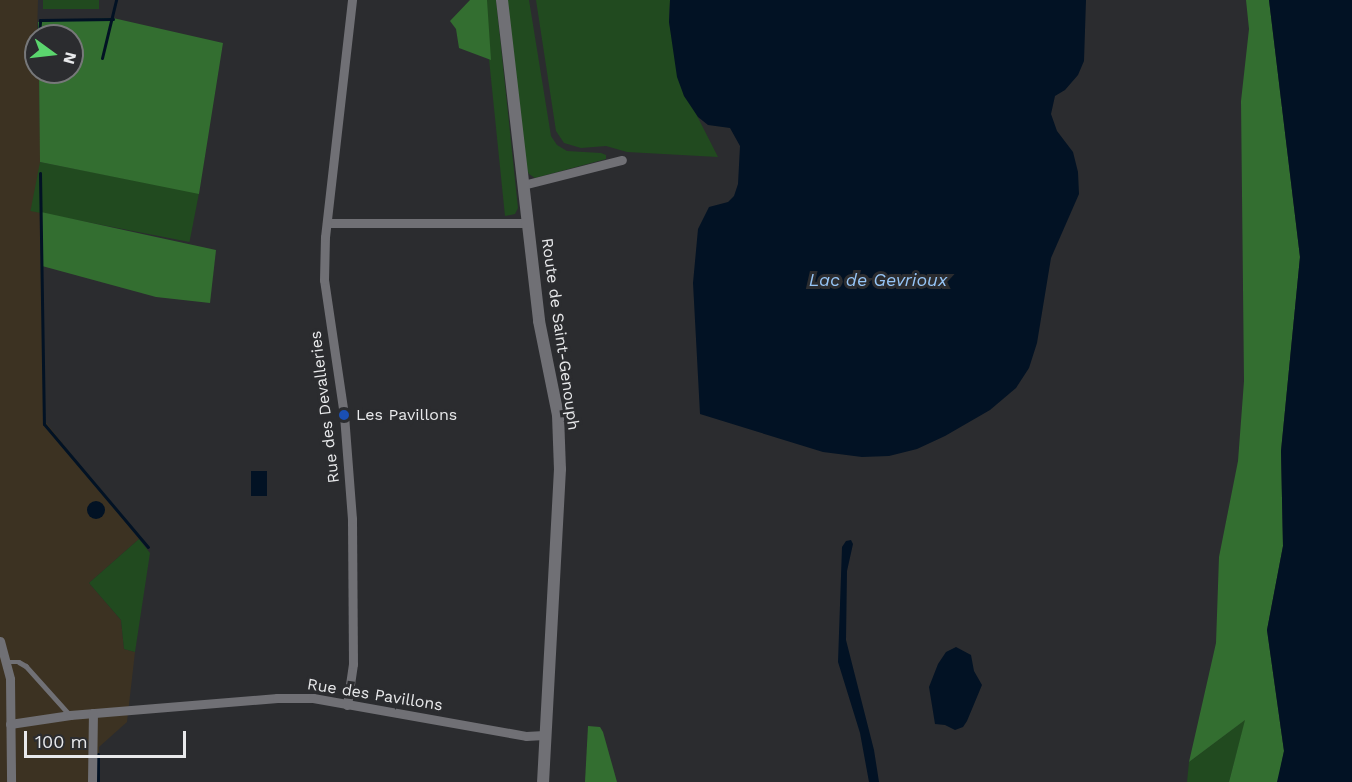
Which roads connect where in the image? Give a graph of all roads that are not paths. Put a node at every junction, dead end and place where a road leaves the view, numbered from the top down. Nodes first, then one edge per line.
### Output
1 (352, 0) edge
2 (502, 0) edge
3 (622, 160) dead end
4 (523, 185) junction
5 (327, 223) junction
6 (527, 223) junction
7 (0, 641) edge
8 (7, 662) junction
9 (347, 705) junction
10 (93, 713) junction
11 (70, 715) junction
12 (10, 724) junction
13 (544, 735) junction
14 (11, 782) edge
15 (92, 782) edge
16 (543, 782) edge

1 - 5 street, Rue des Devalleries
2 - 4 street, Route de Saint-Genouph
3 - 4 street
4 - 6 street, Route de Saint-Genouph
5 - 6 street
5 - 9 street, Rue des Devalleries
6 - 13 street, Route de Saint-Genouph
7 - 8 street
8 - 11 lane
8 - 12 street
9 - 10 street, Rue des Pavillons
9 - 13 street, Rue des Pavillons
10 - 11 street, Rue des Pavillons
10 - 15 street
11 - 12 street, Rue des Pavillons
12 - 14 street
13 - 16 street, Route de Saint-Genouph

